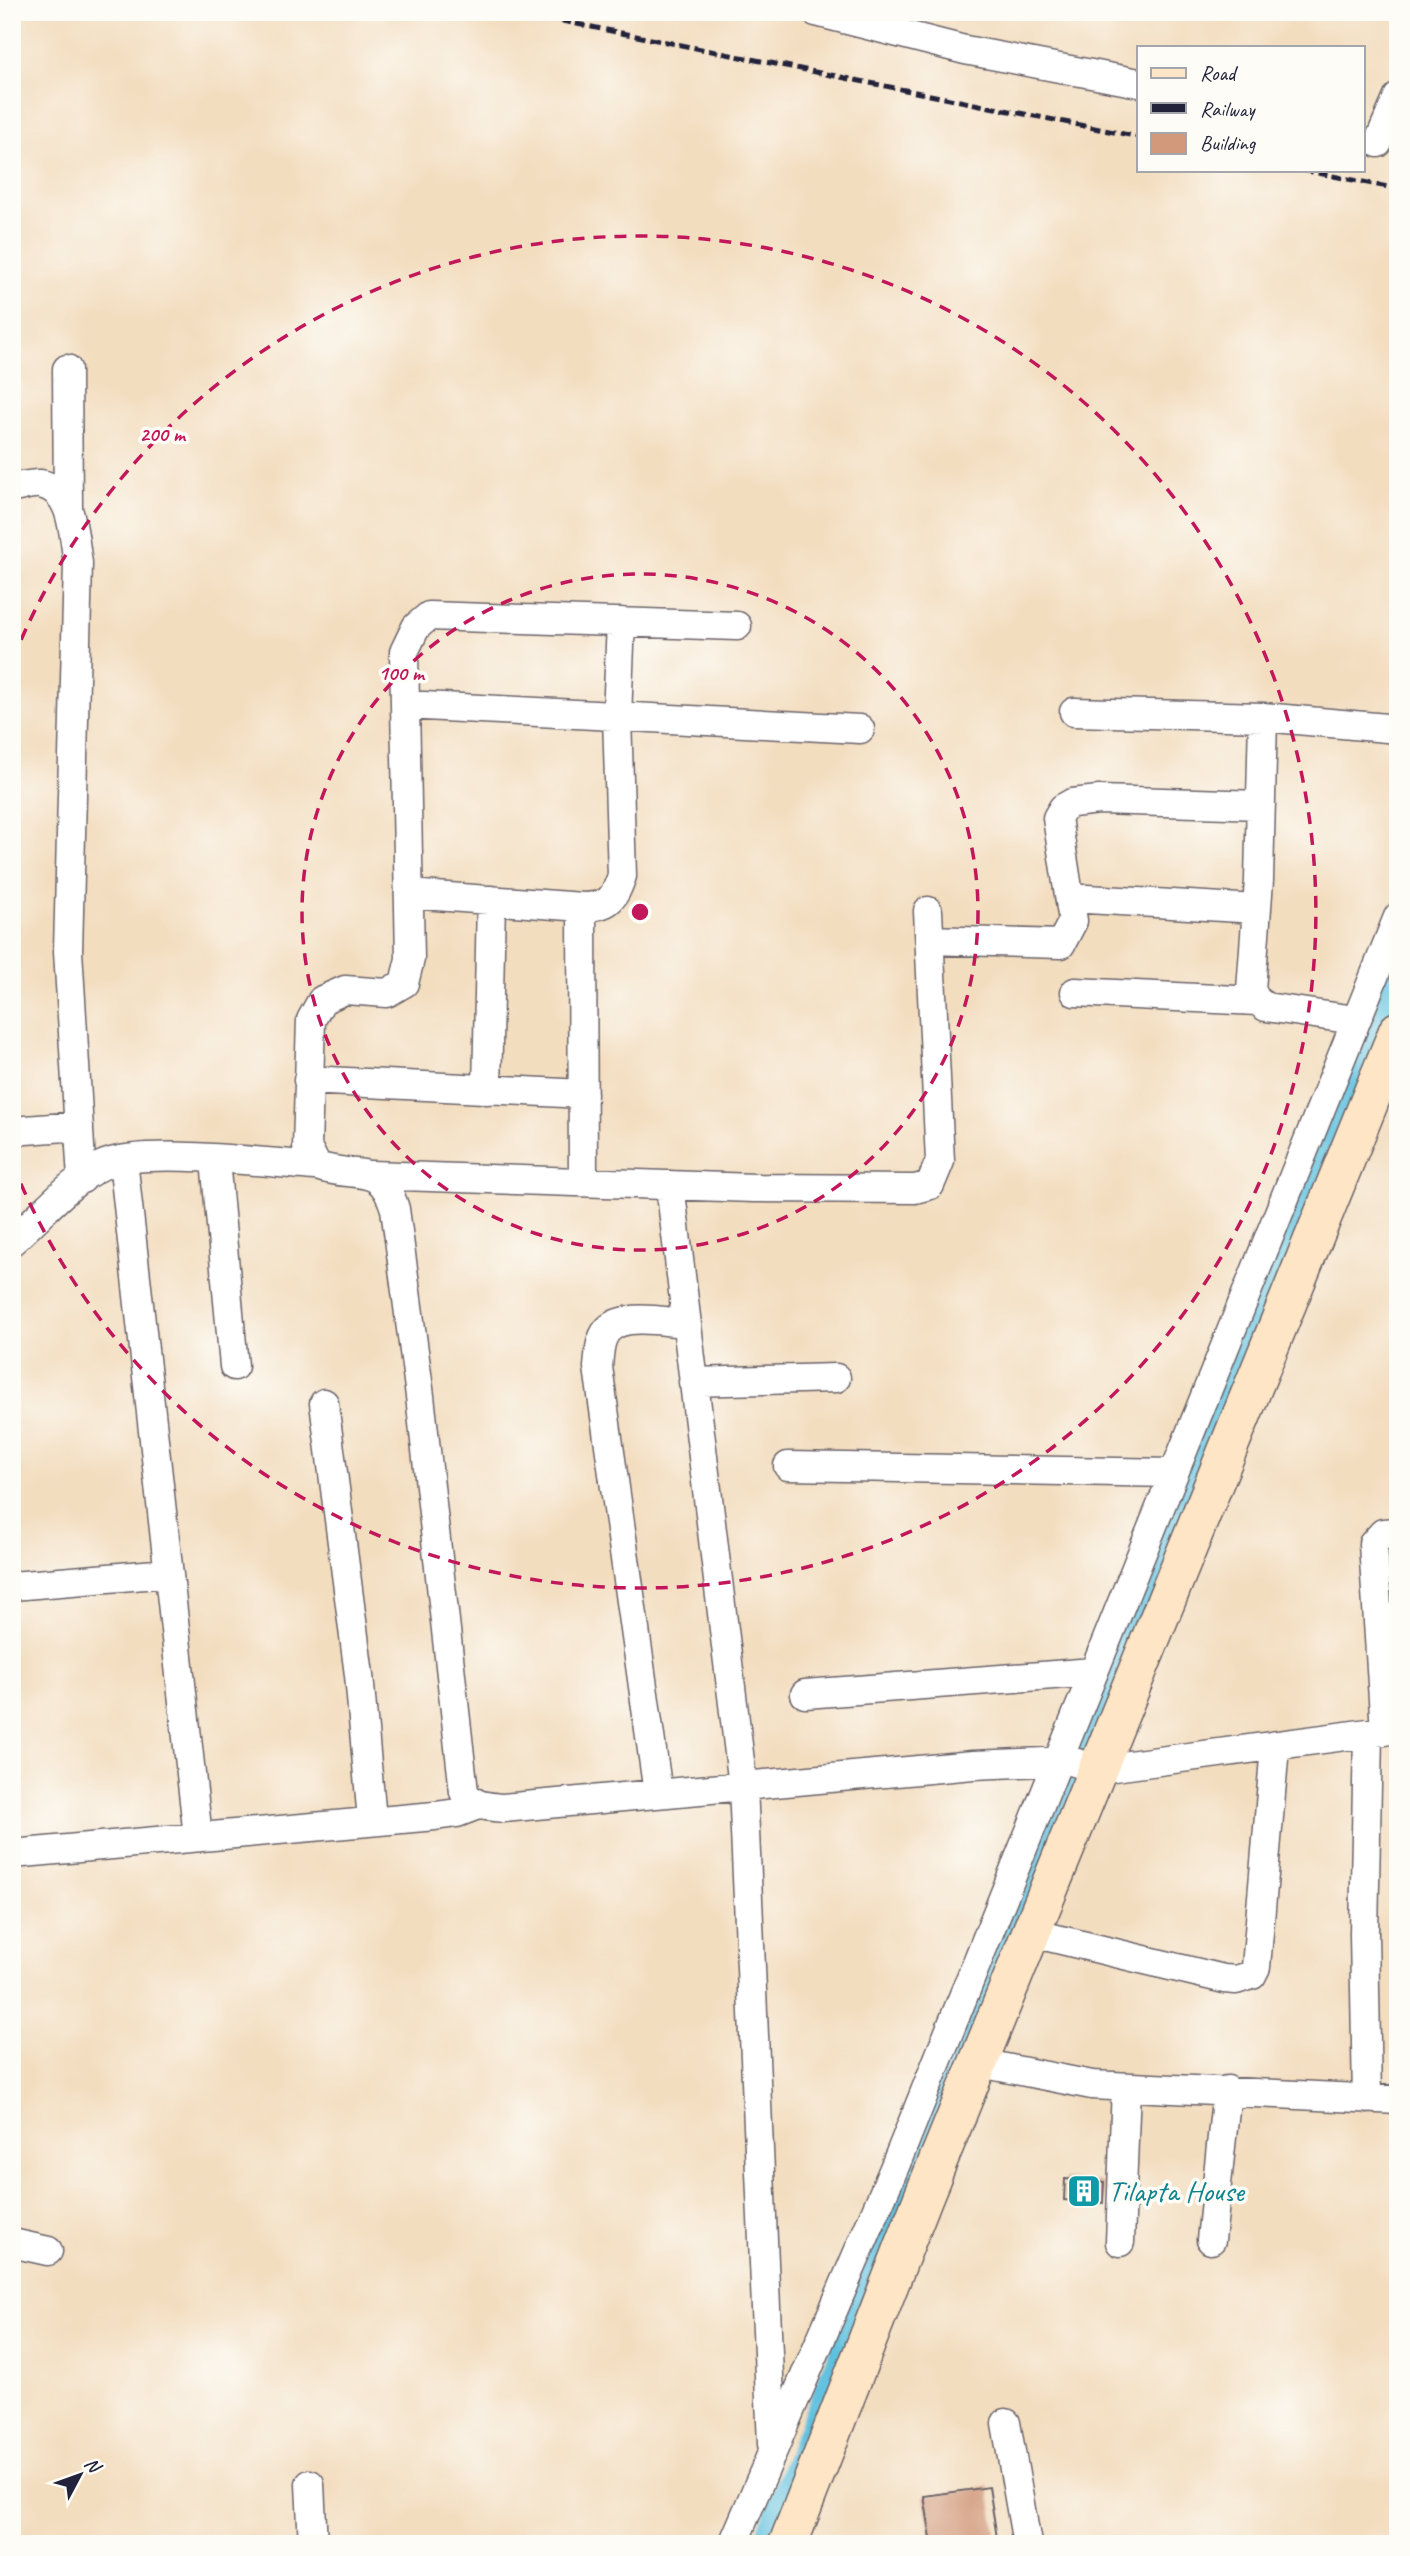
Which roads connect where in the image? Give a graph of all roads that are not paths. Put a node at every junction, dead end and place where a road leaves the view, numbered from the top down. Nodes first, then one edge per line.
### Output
1 (816, 12) edge
2 (1137, 83) edge
3 (1398, 97) edge
4 (1380, 143) edge
5 (67, 369) dead end
6 (12, 488) edge
7 (68, 508) junction
8 (621, 622) junction
9 (737, 626) dead end
10 (405, 705) junction
11 (1074, 712) dead end
12 (617, 716) junction
13 (1263, 718) junction
14 (860, 729) dead end
15 (1398, 729) edge
16 (1261, 805) junction
17 (409, 894) junction
18 (1070, 898) junction
19 (491, 900) junction
20 (582, 907) junction
21 (1257, 909) junction
22 (929, 911) dead end
23 (1398, 917) edge
24 (930, 940) junction
25 (1075, 992) dead end
26 (1257, 1001) junction
27 (1355, 1020) junction
28 (1398, 1031) edge
29 (308, 1080) junction
30 (487, 1090) junction
31 (583, 1094) junction
32 (79, 1126) junction
33 (12, 1131) edge
34 (123, 1160) junction
35 (215, 1160) junction
36 (317, 1166) junction
37 (371, 1175) junction
38 (82, 1179) junction
39 (583, 1182) junction
40 (670, 1185) junction
41 (12, 1241) edge
42 (686, 1324) junction
43 (234, 1366) dead end
44 (836, 1378) dead end
45 (694, 1382) junction
46 (324, 1404) dead end
47 (788, 1466) dead end
48 (1174, 1473) junction
49 (1398, 1532) edge
50 (168, 1573) junction
51 (12, 1586) edge
52 (1093, 1672) junction
53 (806, 1694) dead end
54 (1384, 1731) edge
55 (1275, 1747) junction
56 (1079, 1765) junction
57 (743, 1786) junction
58 (658, 1793) junction
59 (478, 1805) junction
60 (372, 1820) junction
61 (198, 1837) junction
62 (12, 1854) edge
63 (1032, 1933) junction
64 (980, 2063) junction
65 (1126, 2087) junction
66 (1227, 2090) junction
67 (1367, 2099) junction
68 (1398, 2100) edge
69 (1211, 2240) dead end
70 (1120, 2242) dead end
71 (12, 2243) edge
72 (48, 2251) dead end
73 (1006, 2423) dead end
74 (772, 2451) junction
75 (310, 2484) dead end
76 (313, 2544) edge
77 (733, 2544) edge
78 (788, 2544) edge
79 (1027, 2544) edge

1 - 2 street
3 - 4 street
5 - 7 street
6 - 7 street
7 - 32 street
8 - 9 street
8 - 10 street
8 - 12 street
10 - 12 street
10 - 17 street
11 - 13 street
12 - 14 street
12 - 20 street
13 - 15 street
13 - 16 street
16 - 18 street
16 - 21 street
17 - 19 street
17 - 29 street
18 - 21 street
18 - 24 street
19 - 20 street
19 - 30 street
20 - 31 street
21 - 26 street
22 - 24 street
23 - 27 street
24 - 40 street
25 - 26 street
26 - 27 street
27 - 48 street
28 - 56 street
29 - 30 street
29 - 36 street
30 - 31 street
31 - 39 street
32 - 33 street
32 - 38 street
34 - 35 street
34 - 38 street
34 - 50 street
35 - 36 street
35 - 43 street
36 - 37 street
37 - 39 street
37 - 59 street
38 - 41 street
39 - 40 street
40 - 42 street
42 - 45 street
42 - 58 street
44 - 45 street
45 - 57 street
46 - 60 street
47 - 48 street
48 - 52 street
49 - 54 street
50 - 51 street
50 - 61 street
52 - 53 street
52 - 56 street
54 - 55 street
54 - 67 street
55 - 56 street
55 - 63 street
56 - 57 street
56 - 63 street
56 - 74 street
57 - 58 street
57 - 74 street
58 - 59 street
59 - 60 street
60 - 61 street
61 - 62 street
63 - 64 street
64 - 65 street
64 - 78 street
65 - 66 street
65 - 70 street
66 - 67 street
66 - 69 street
67 - 68 street
71 - 72 street
73 - 79 street
74 - 77 street
75 - 76 street

